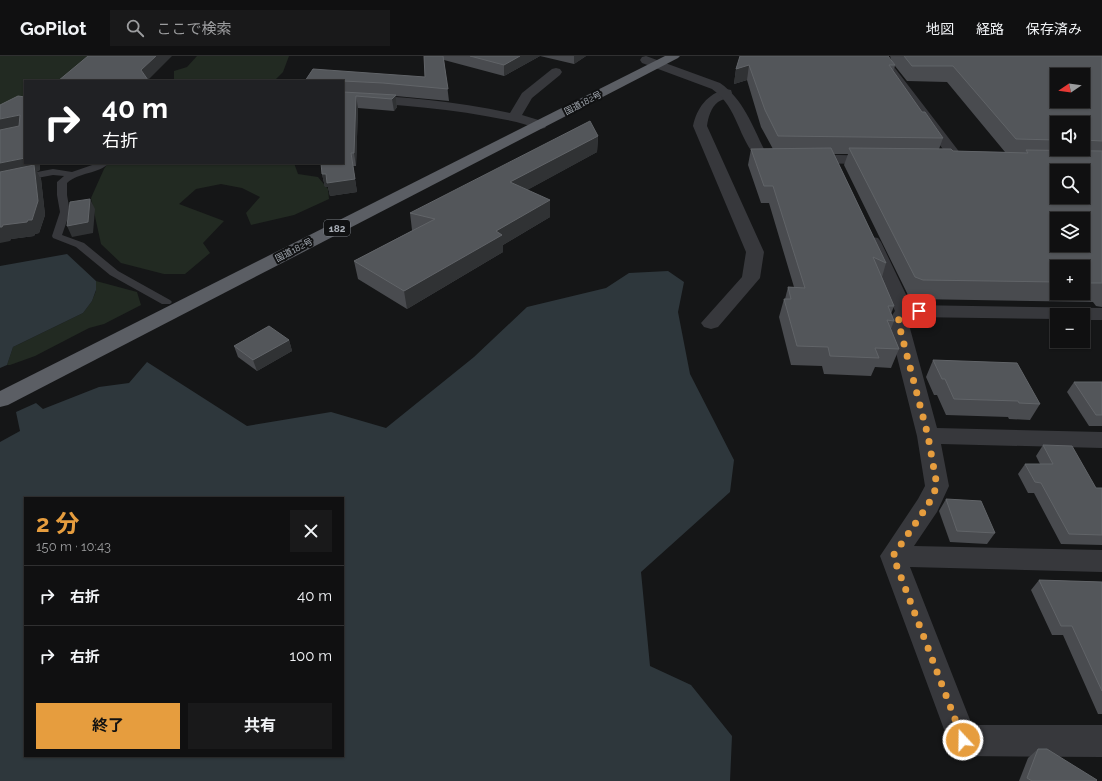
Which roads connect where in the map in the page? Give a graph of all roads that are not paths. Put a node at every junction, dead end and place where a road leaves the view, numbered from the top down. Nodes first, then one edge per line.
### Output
1 (674, 56) edge
2 (883, 56) edge
3 (653, 60) edge
4 (556, 72) dead end
5 (726, 92) junction
6 (344, 98) edge
7 (527, 121) junction
8 (833, 160) junction
9 (888, 160) edge
10 (943, 161) edge
11 (959, 161) junction
12 (975, 161) edge
13 (103, 164) edge
14 (70, 174) junction
15 (843, 181) edge
16 (0, 182) edge
17 (864, 224) edge
18 (166, 302) junction
19 (904, 311) junction
20 (1102, 314) edge
21 (711, 323) dead end
22 (0, 384) edge
23 (0, 400) edge
24 (928, 436) junction
25 (1102, 440) edge
26 (893, 556) junction
27 (1102, 561) edge
28 (1102, 741) edge

1 - 3 highway, 国道182号 / 182
2 - 11 street
3 - 5 street
3 - 7 highway, 国道182号 / 182
4 - 7 street
5 - 8 street
5 - 21 street
6 - 7 street
7 - 18 highway, 国道182号 / 182
7 - 23 highway, 国道182号 / 182
8 - 9 street
8 - 15 street
10 - 11 street
11 - 12 street
13 - 14 lane
14 - 16 lane
14 - 18 lane
17 - 19 street
18 - 22 highway, 国道182号 / 182
19 - 20 street
19 - 24 street
24 - 25 street
24 - 26 street
26 - 27 street
26 - 28 street

